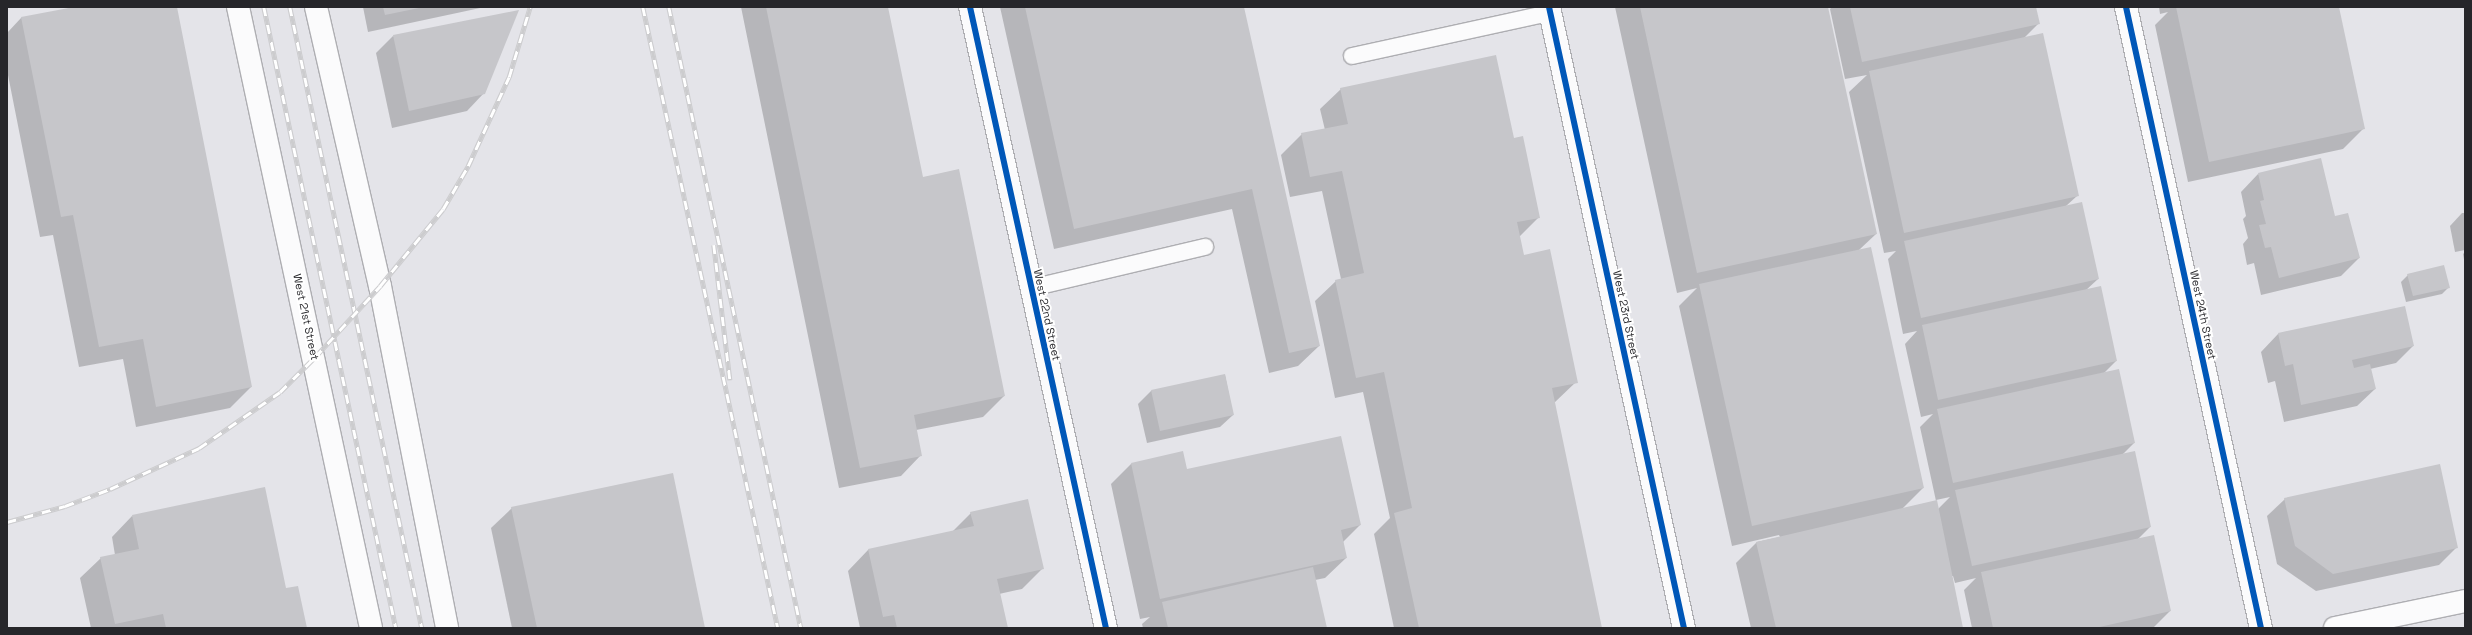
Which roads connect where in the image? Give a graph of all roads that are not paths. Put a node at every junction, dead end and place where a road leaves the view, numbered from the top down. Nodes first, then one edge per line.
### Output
1 (238, 7) edge
2 (316, 7) edge
3 (970, 7) edge
4 (2126, 7) edge
5 (1550, 10) edge
6 (1352, 56) dead end
7 (1205, 247) dead end
8 (1031, 288) junction
9 (2465, 600) edge
10 (372, 628) edge
11 (447, 628) edge
12 (1106, 628) edge
13 (1684, 628) edge
14 (2261, 628) edge
15 (2335, 628) edge

1 - 10 street, West 21st Street
2 - 11 street
3 - 8 street, West 22nd Street
4 - 14 street, West 24th Street
5 - 6 lane
5 - 13 street, West 23rd Street
7 - 8 lane
8 - 12 street, West 22nd Street
9 - 15 street

